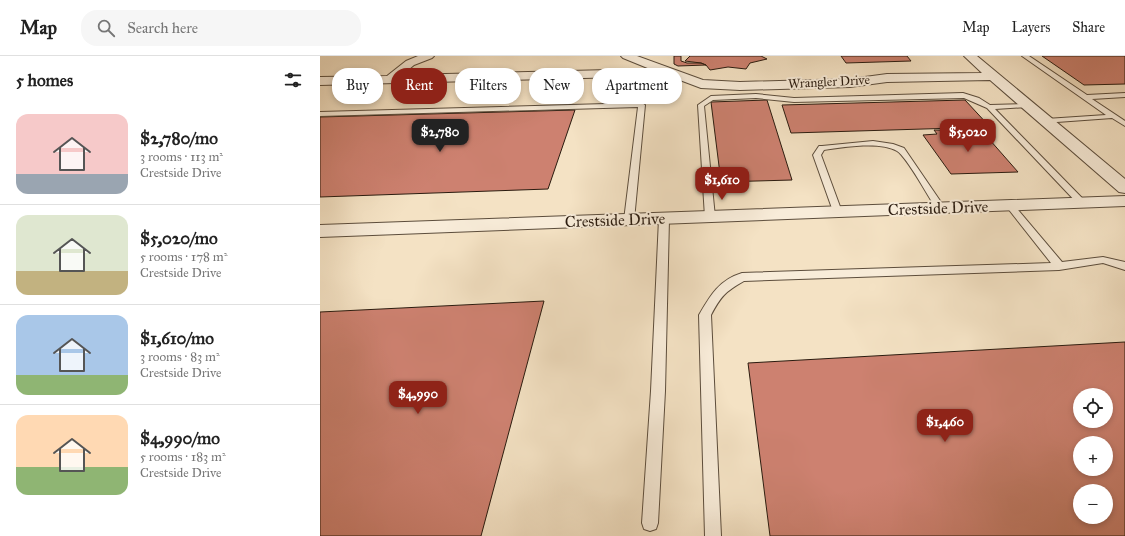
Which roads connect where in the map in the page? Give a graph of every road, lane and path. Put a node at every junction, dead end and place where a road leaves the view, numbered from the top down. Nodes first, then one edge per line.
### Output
1 (428, 56) edge
2 (627, 56) edge
3 (970, 56) edge
4 (1026, 56) edge
5 (657, 68) edge
6 (592, 74) edge
7 (993, 76) junction
8 (682, 77) edge
9 (389, 80) junction
10 (320, 81) edge
11 (1125, 95) edge
12 (1085, 97) junction
13 (1028, 105) junction
14 (989, 107) junction
15 (320, 114) edge
16 (1114, 116) junction
17 (1125, 116) edge
18 (1046, 120) junction
19 (1125, 124) edge
20 (1125, 188) edge
21 (1125, 202) edge
22 (1082, 203) junction
23 (1010, 206) junction
24 (940, 208) junction
25 (837, 212) junction
26 (710, 217) junction
27 (664, 219) junction
28 (629, 220) junction
29 (320, 231) edge
30 (1059, 266) junction
31 (1125, 266) edge
32 (650, 523) dead end
33 (713, 536) edge

1 - 9 street
2 - 5 street, Wrangler Drive
3 - 7 street
4 - 12 lane
6 - 9 street
7 - 8 street, Wrangler Drive
7 - 13 street
9 - 10 street
11 - 12 lane
12 - 16 lane
13 - 14 lane
13 - 18 street
14 - 22 lane
14 - 26 lane
15 - 28 lane
16 - 17 lane
16 - 18 lane
16 - 19 lane
18 - 20 street
21 - 22 street, Crestside Drive
22 - 23 street, Crestside Drive
23 - 24 street, Crestside Drive
23 - 30 lane
24 - 25 street, Crestside Drive
24 - 25 lane
25 - 26 street, Crestside Drive
26 - 27 street, Crestside Drive
27 - 28 street, Crestside Drive
27 - 32 lane
28 - 29 street, Crestside Drive
30 - 31 lane
30 - 33 lane

